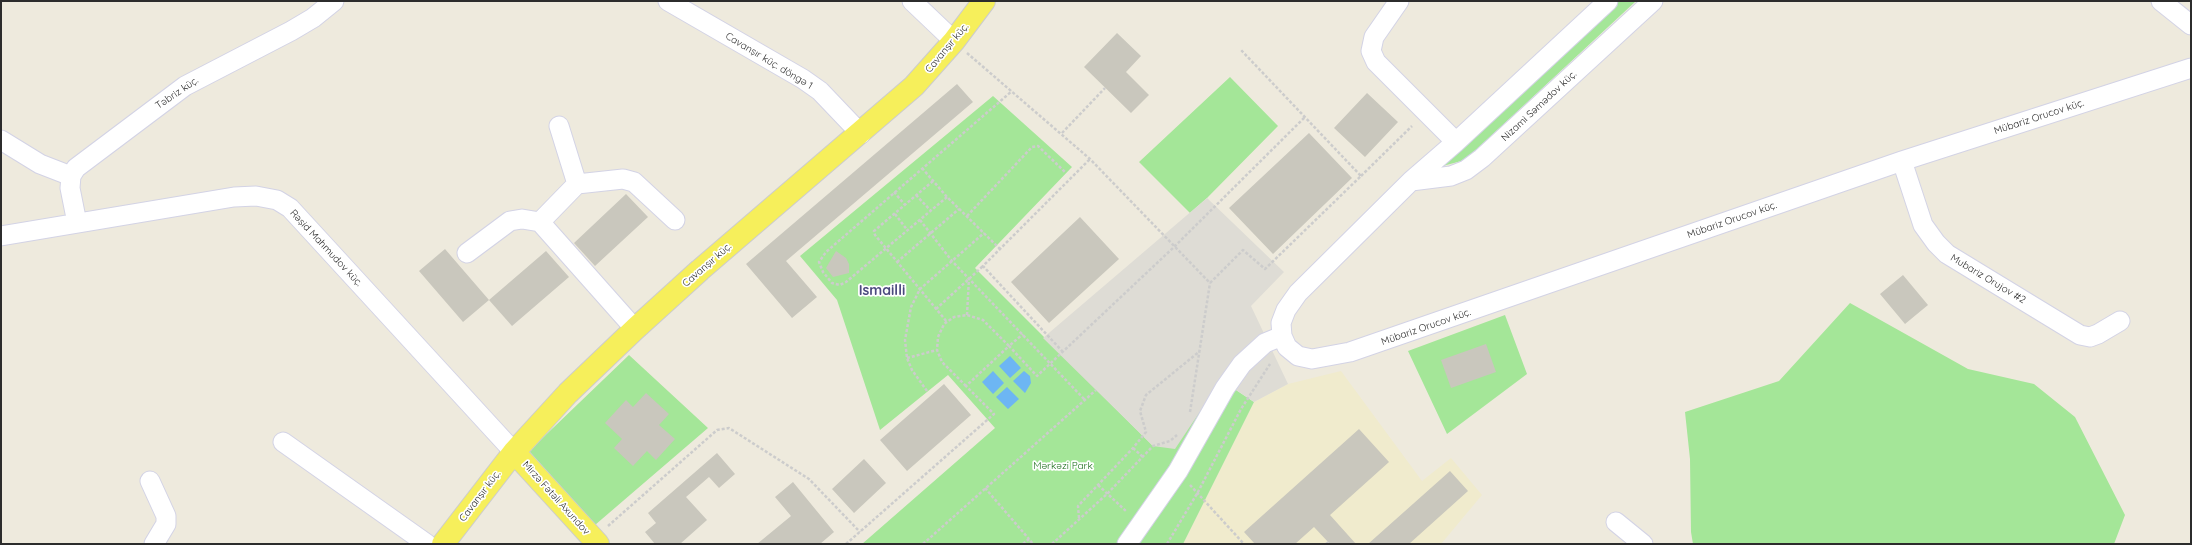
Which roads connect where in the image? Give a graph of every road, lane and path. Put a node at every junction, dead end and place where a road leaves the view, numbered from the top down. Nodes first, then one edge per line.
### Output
1 (334, 1) edge
2 (668, 1) edge
3 (912, 1) edge
4 (984, 1) edge
5 (1399, 1) edge
6 (1608, 1) edge
7 (1653, 1) edge
8 (2161, 1) edge
9 (2191, 25) edge
10 (954, 41) junction
11 (1241, 50) dead end
12 (2191, 68) edge
13 (1105, 88) dead end
14 (1012, 91) junction
15 (1305, 117) junction
16 (559, 126) dead end
17 (1412, 126) dead end
18 (1062, 133) junction
19 (861, 134) junction
20 (1, 140) edge
21 (1456, 142) junction
22 (1090, 159) junction
23 (1902, 161) junction
24 (922, 168) junction
25 (1066, 173) dead end
26 (71, 176) junction
27 (1360, 176) junction
28 (933, 181) junction
29 (1411, 181) junction
30 (577, 184) junction
31 (894, 192) junction
32 (916, 195) junction
33 (947, 197) junction
34 (905, 205) junction
35 (959, 209) junction
36 (931, 211) junction
37 (894, 214) junction
38 (967, 216) junction
39 (675, 220) dead end
40 (920, 220) junction
41 (540, 222) junction
42 (76, 223) junction
43 (908, 231) junction
44 (984, 233) junction
45 (931, 234) junction
46 (1, 236) edge
47 (1174, 247) junction
48 (887, 249) junction
49 (1000, 249) junction
50 (467, 253) dead end
51 (952, 260) junction
52 (897, 262) junction
53 (982, 266) junction
54 (969, 278) junction
55 (1210, 283) junction
56 (920, 289) junction
57 (936, 309) junction
58 (967, 316) junction
59 (2120, 321) dead end
60 (947, 322) junction
61 (635, 329) junction
62 (1023, 334) junction
63 (1285, 342) junction
64 (1009, 346) junction
65 (936, 350) junction
66 (1200, 351) junction
67 (1063, 352) junction
68 (907, 358) junction
69 (1050, 363) junction
70 (966, 386) junction
71 (1096, 390) dead end
72 (927, 391) dead end
73 (1085, 400) junction
74 (1189, 414) dead end
75 (1182, 431) dead end
76 (283, 442) dead end
77 (1133, 448) junction
78 (514, 452) junction
79 (1143, 457) junction
80 (1178, 471) junction
81 (150, 481) dead end
82 (1098, 485) junction
83 (985, 488) junction
84 (1198, 492) junction
85 (1107, 494) junction
86 (1080, 518) junction
87 (1616, 522) dead end
88 (1141, 525) junction
89 (860, 532) junction
90 (1029, 539) junction
91 (596, 541) edge
92 (154, 544) edge
93 (427, 544) edge
94 (443, 544) edge
95 (846, 544) edge
96 (922, 544) edge
97 (1023, 544) edge
98 (1033, 544) edge
99 (1052, 544) edge
100 (1126, 544) edge
101 (1167, 544) edge
102 (1244, 544) edge
103 (1643, 544) edge

1 - 26 street, Təbriz küç.
2 - 19 street, Cavanşır küç. döngə 1
3 - 10 street
4 - 10 main road, Cavanşır küç.
5 - 21 street
6 - 21 street
7 - 29 street, Nizami Səmədov küç.
8 - 9 street
10 - 14 path
10 - 19 main road, Cavanşır küç.
11 - 15 path
12 - 23 street, Mübariz Orucov küç.
13 - 18 path
14 - 18 path
14 - 24 path
15 - 27 path
15 - 47 path
16 - 30 street
17 - 27 path
18 - 22 path
19 - 61 main road, Cavanşır küç.
20 - 26 street
21 - 29 street
22 - 47 path
22 - 49 path
23 - 59 street, Mubariz Orujov #2
23 - 63 street, Mübariz Orucov küç.
24 - 28 path
24 - 31 path
25 - 38 path
26 - 42 street
27 - 55 path
28 - 32 path
28 - 33 path
29 - 63 street
30 - 39 street
30 - 41 street
31 - 34 path
31 - 48 path
32 - 34 path
32 - 36 path
33 - 35 path
33 - 36 path
34 - 37 path
35 - 38 path
35 - 45 path
36 - 40 path
37 - 43 path
37 - 48 path
38 - 44 path
40 - 43 path
40 - 45 path
41 - 50 street
41 - 61 street
42 - 46 street, Rəşid Mahmudov küç.
42 - 78 street, Rəşid Mahmudov küç.
43 - 48 path
44 - 49 path
44 - 51 path
45 - 51 path
45 - 52 path
47 - 55 path
47 - 67 path
48 - 52 path
49 - 53 path
51 - 54 path
51 - 56 path
52 - 56 path
53 - 54 path
53 - 67 path
54 - 57 path
54 - 58 path
54 - 62 path
55 - 66 path
56 - 57 path
56 - 68 path
57 - 60 path
58 - 60 path
58 - 64 path
60 - 65 path
61 - 78 main road, Cavanşır küç.
62 - 64 path
62 - 69 path
63 - 80 street
63 - 84 path
64 - 69 path
64 - 70 path
65 - 68 path
65 - 70 path
66 - 74 path
66 - 77 path
67 - 69 path
68 - 72 path
69 - 73 path
70 - 89 path
71 - 73 path
73 - 83 path
75 - 79 path
76 - 93 street
77 - 79 path
77 - 82 path
78 - 91 main road, Mirzə Fətəli Axundov
78 - 94 main road, Cavanşır küç.
79 - 85 path
80 - 84 path
80 - 88 street
81 - 92 street
82 - 85 path
82 - 86 path
83 - 90 path
83 - 96 path
84 - 101 path
84 - 102 path
85 - 86 path
85 - 88 path
86 - 99 path
87 - 103 street
88 - 100 street
89 - 91 path
89 - 95 path
90 - 97 path
90 - 98 path

